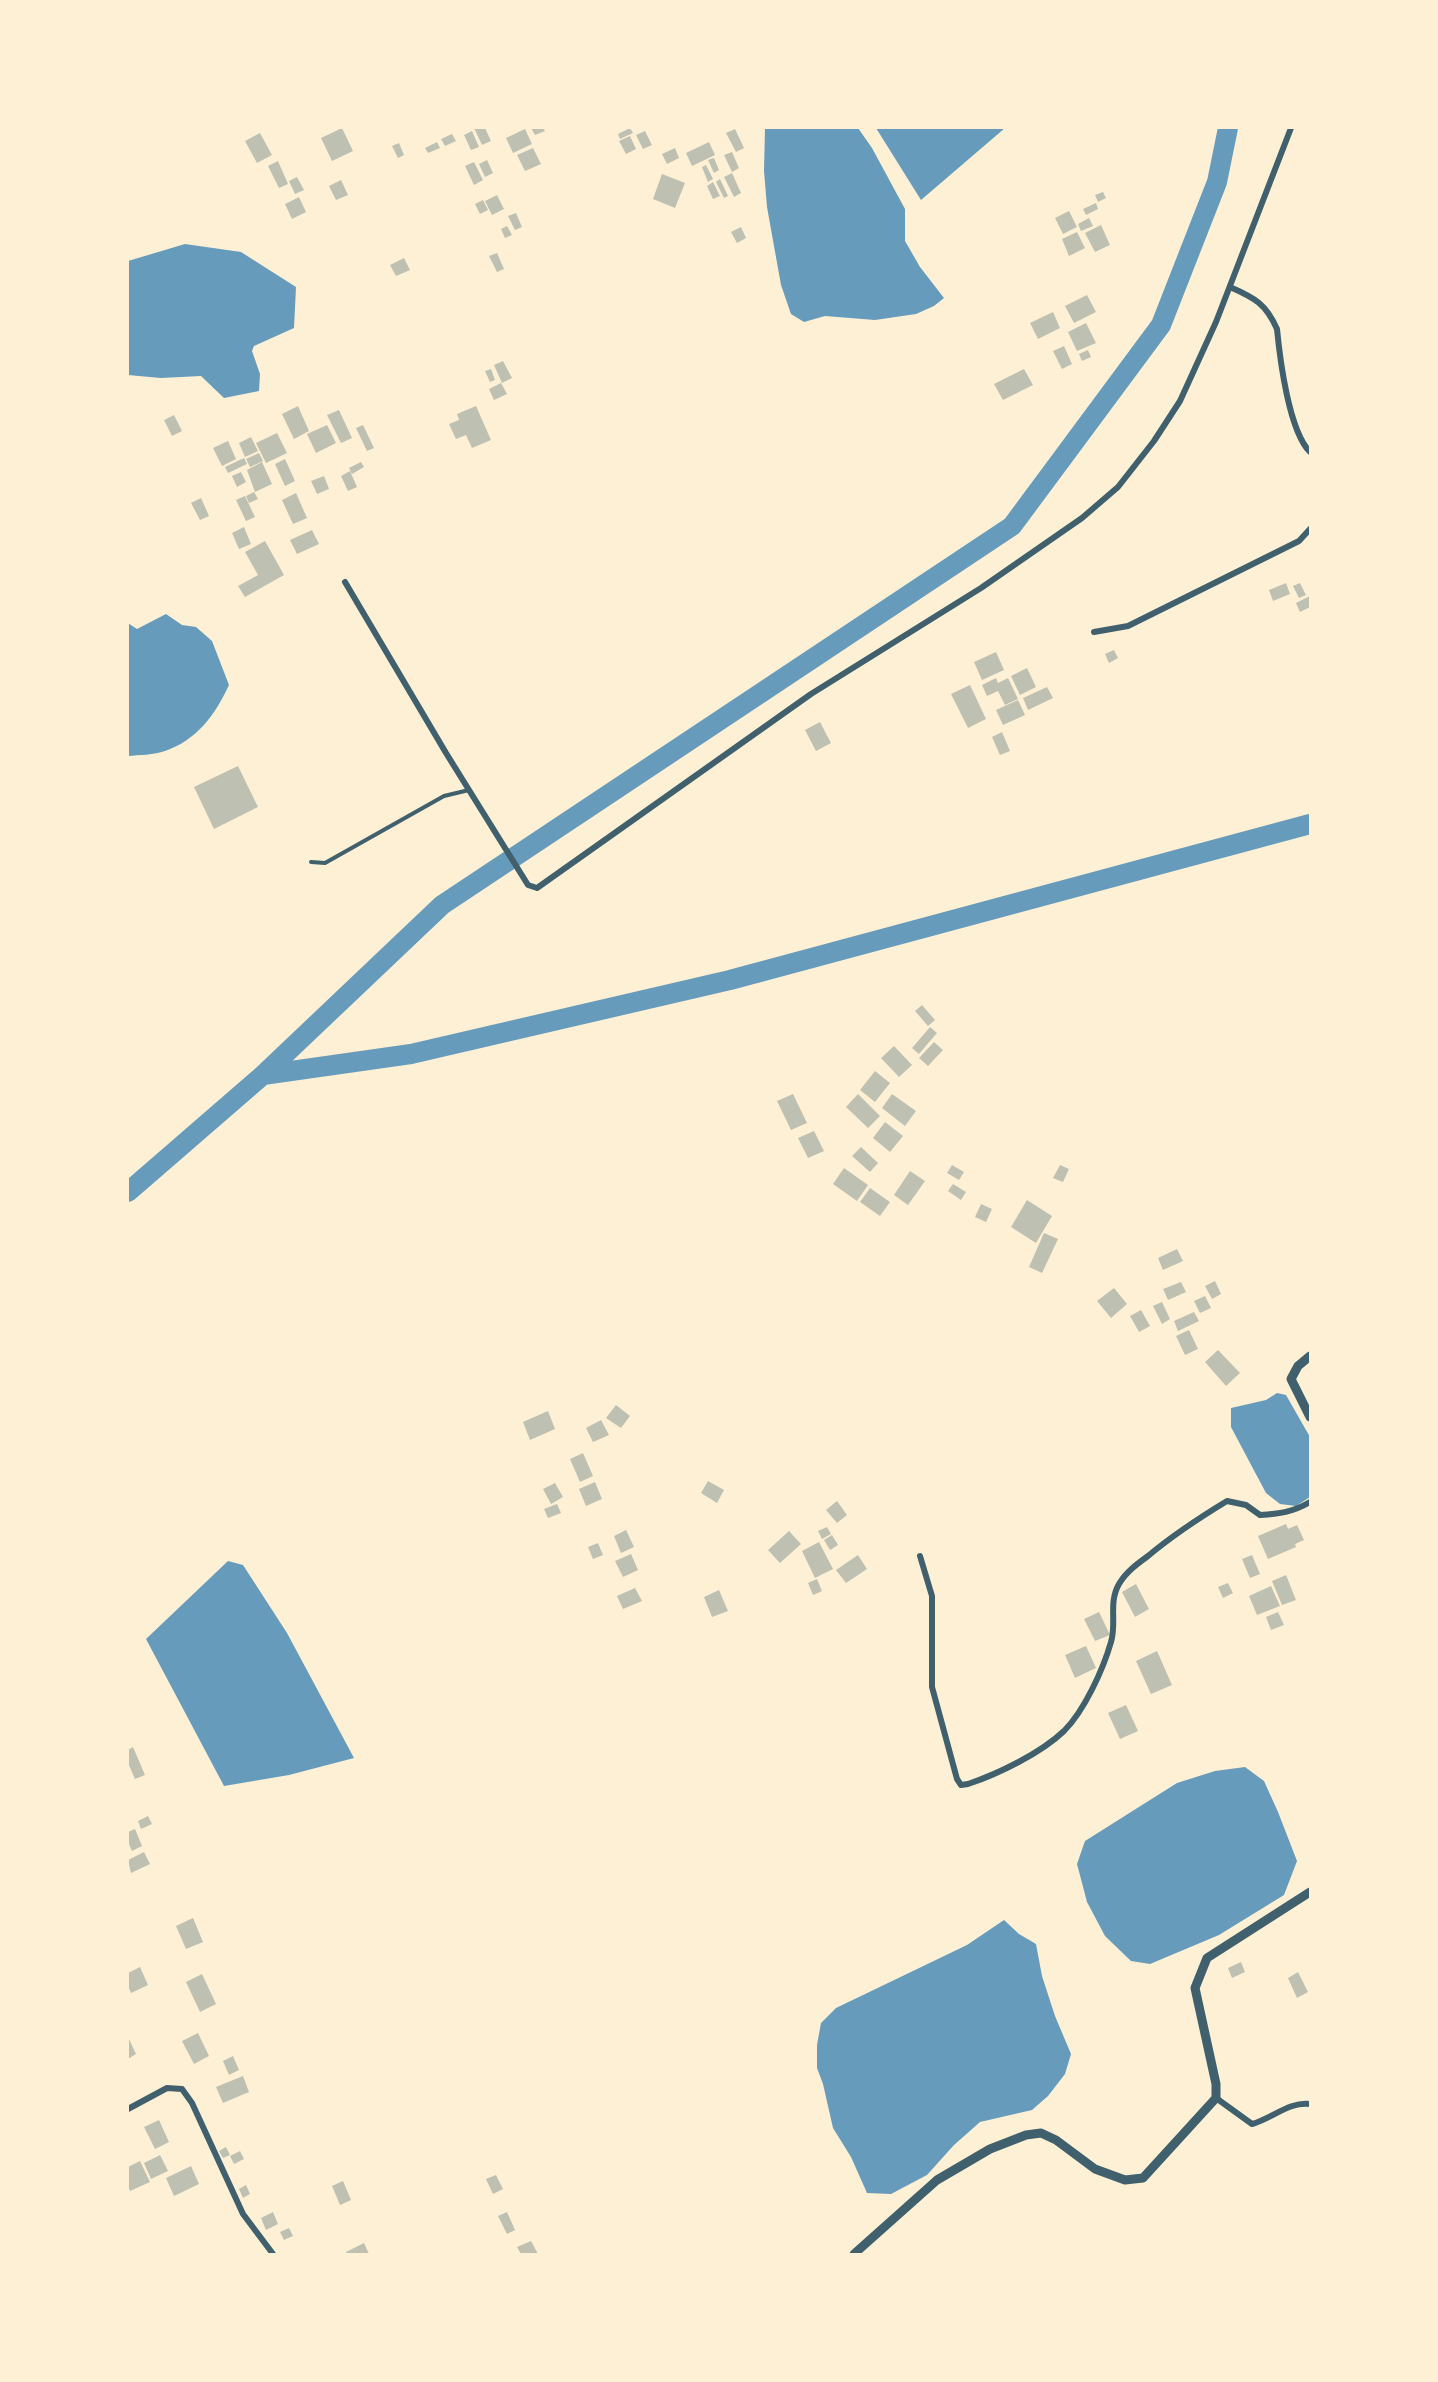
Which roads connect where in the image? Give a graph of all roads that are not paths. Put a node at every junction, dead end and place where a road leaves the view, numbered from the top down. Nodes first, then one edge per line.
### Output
1 (1291, 128) edge
2 (1230, 287) junction
3 (1311, 452) edge
4 (1311, 529) edge
5 (345, 582) dead end
6 (1094, 632) dead end
7 (470, 790) junction
8 (310, 862) dead end
9 (1311, 1356) edge
10 (1311, 1417) edge
11 (1311, 1502) edge
12 (920, 1556) dead end
13 (1311, 1892) edge
14 (1216, 2098) junction
15 (1311, 2104) edge
16 (128, 2109) edge
17 (273, 2254) edge
18 (854, 2254) edge

1 - 2 street
2 - 3 street
2 - 7 street
4 - 6 street
5 - 7 street
7 - 8 lane
9 - 10 street
11 - 12 street
13 - 14 street
14 - 15 street
14 - 18 street
16 - 17 street

